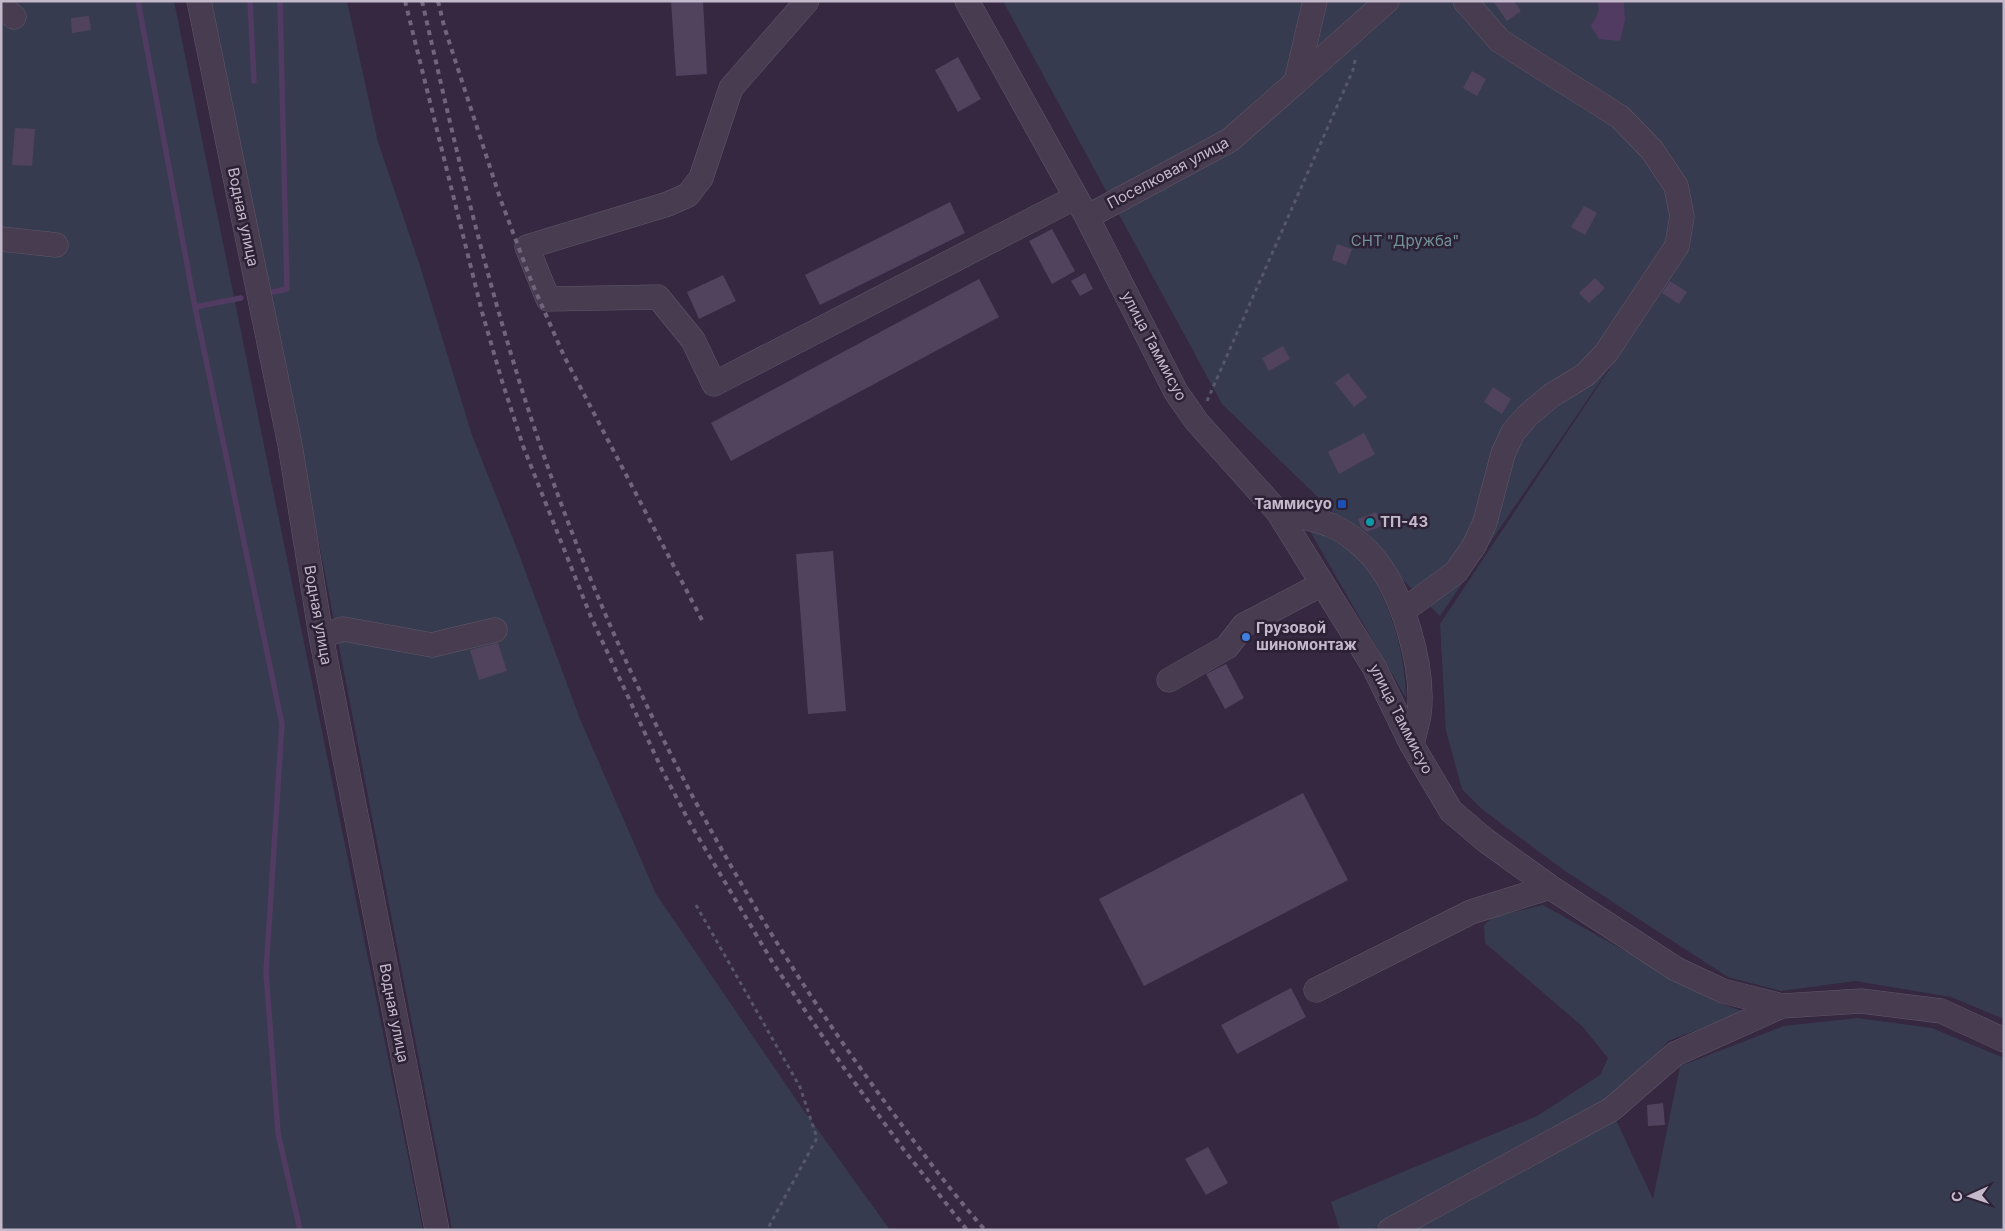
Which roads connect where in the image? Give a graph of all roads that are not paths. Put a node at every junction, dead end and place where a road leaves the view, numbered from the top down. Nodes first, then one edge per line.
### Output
1 (199, 1) edge
2 (807, 1) edge
3 (967, 1) edge
4 (1315, 1) edge
5 (1387, 1) edge
6 (1465, 1) edge
7 (1296, 82) junction
8 (1082, 207) junction
9 (1, 239) edge
10 (56, 245) dead end
11 (1278, 512) junction
12 (1322, 584) junction
13 (1403, 611) junction
14 (495, 630) dead end
15 (321, 636) junction
16 (1169, 680) dead end
17 (1412, 745) junction
18 (1550, 887) junction
19 (1316, 990) dead end
20 (1782, 1006) junction
21 (2004, 1040) edge
22 (437, 1230) edge
23 (1390, 1230) edge

1 - 15 street, Водная улица
2 - 8 street, Поселковая улица
3 - 8 street, улица Таммисуо
4 - 7 street
5 - 7 street, Поселковая улица
6 - 13 street
7 - 8 street, Поселковая улица
8 - 11 street, улица Таммисуо
9 - 10 street
11 - 12 street, улица Таммисуо
11 - 13 street
12 - 16 street
12 - 17 street, улица Таммисуо
13 - 17 street
14 - 15 street
15 - 22 street, Водная улица
17 - 18 street, улица Таммисуо
18 - 19 street
18 - 20 street, улица Таммисуо
20 - 21 street, улица Таммисуо
20 - 23 street

